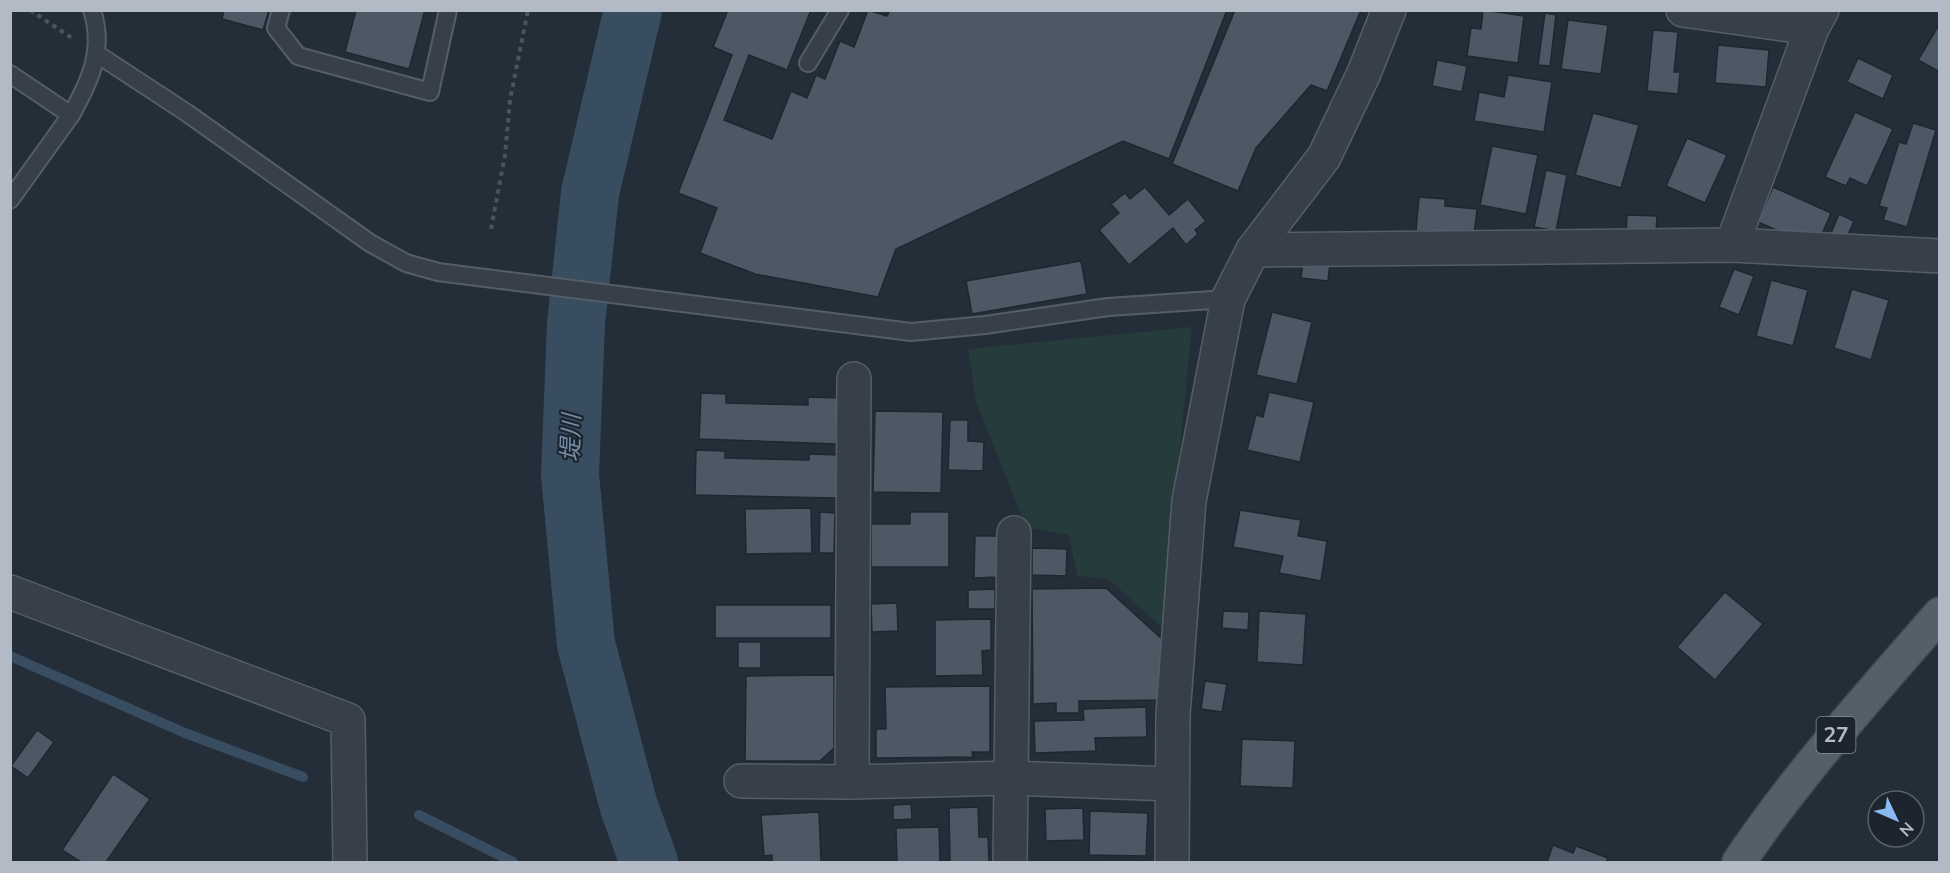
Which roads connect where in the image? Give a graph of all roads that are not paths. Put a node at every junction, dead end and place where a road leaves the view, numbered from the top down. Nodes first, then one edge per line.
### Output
1 (92, 10) edge
2 (281, 10) edge
3 (448, 10) edge
4 (840, 10) edge
5 (1389, 10) edge
6 (1683, 10) edge
7 (1817, 19) edge
8 (97, 54) junction
9 (808, 63) dead end
10 (10, 74) edge
11 (71, 115) junction
12 (10, 200) edge
13 (1732, 245) junction
14 (1253, 250) junction
15 (1940, 256) edge
16 (1228, 299) junction
17 (854, 379) dead end
18 (1014, 533) dead end
19 (10, 592) edge
20 (1940, 614) edge
21 (1011, 778) junction
22 (741, 781) dead end
23 (852, 782) junction
24 (1172, 784) junction
25 (350, 862) edge
26 (1010, 862) edge
27 (1172, 862) edge
28 (1739, 862) edge

1 - 8 lane
2 - 3 lane
4 - 9 lane
5 - 14 street
6 - 7 street
7 - 13 street
8 - 11 lane
8 - 16 lane
10 - 11 lane
11 - 12 lane
13 - 14 street
13 - 15 street
14 - 16 street
16 - 24 street
17 - 23 street
18 - 21 street
19 - 25 street
20 - 28 main road, 27
21 - 23 street
21 - 24 street
21 - 26 street
22 - 23 street
24 - 27 street

